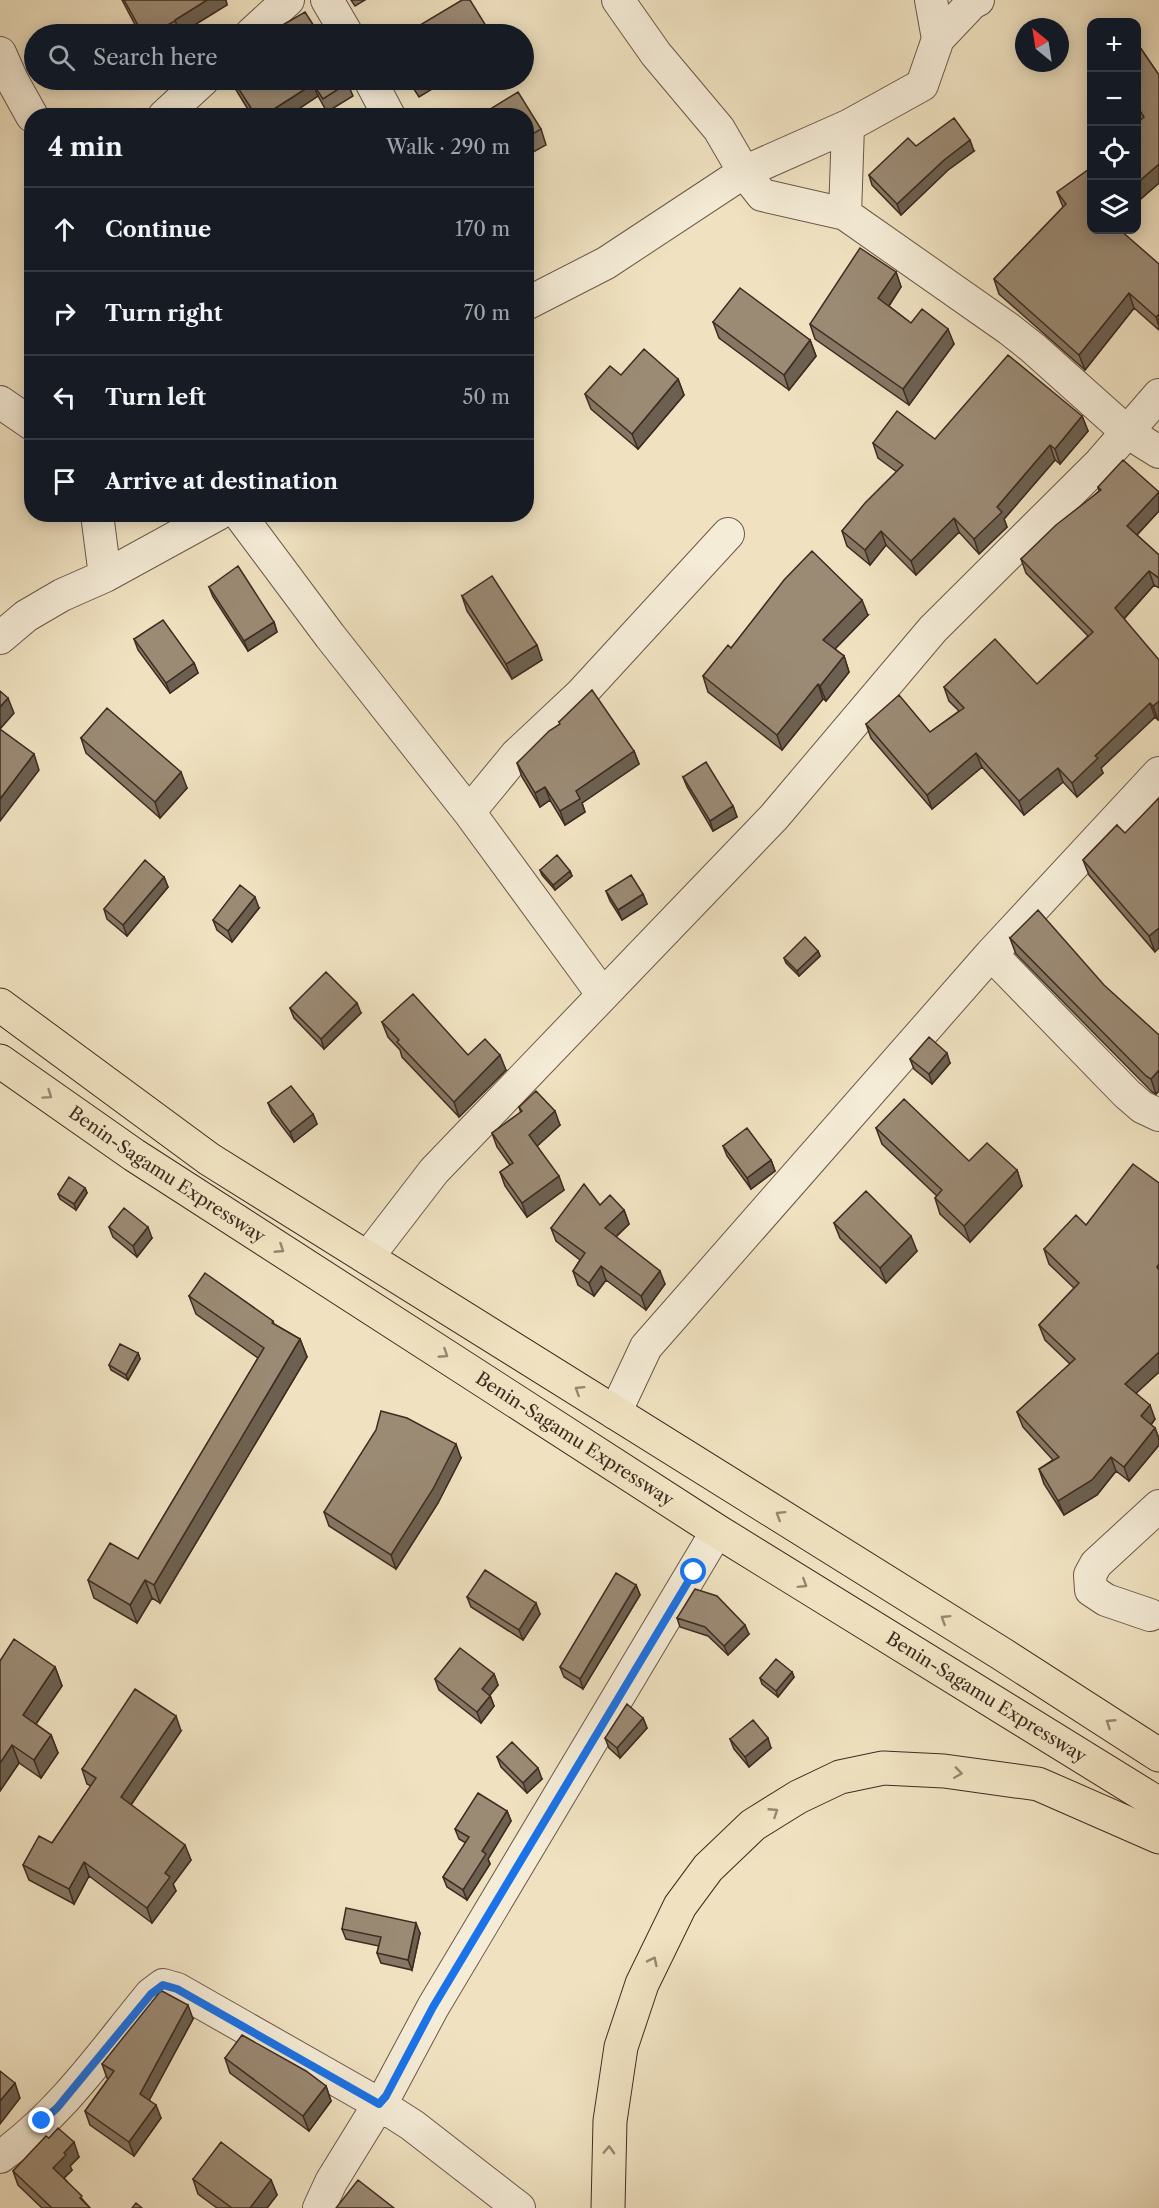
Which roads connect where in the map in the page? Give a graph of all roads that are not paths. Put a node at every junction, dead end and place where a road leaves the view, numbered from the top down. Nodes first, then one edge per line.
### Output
1 (288, 0) edge
2 (327, 0) edge
3 (618, 0) edge
4 (931, 0) edge
5 (978, 0) edge
6 (262, 24) edge
7 (340, 24) edge
8 (938, 39) junction
9 (0, 53) edge
10 (192, 90) edge
11 (375, 90) edge
12 (28, 108) edge
13 (173, 108) edge
14 (385, 108) edge
15 (848, 126) junction
16 (744, 172) junction
17 (845, 214) junction
18 (534, 300) edge
19 (1159, 395) edge
20 (0, 402) edge
21 (24, 418) edge
22 (1127, 432) junction
23 (1159, 452) edge
24 (98, 522) edge
25 (203, 522) edge
26 (246, 522) edge
27 (728, 534) dead end
28 (105, 576) junction
29 (0, 638) edge
30 (1159, 773) edge
31 (470, 812) junction
32 (991, 954) junction
33 (603, 995) junction
34 (0, 1005) edge
35 (0, 1061) edge
36 (1159, 1115) edge
37 (367, 1258) junction
38 (615, 1413) junction
39 (1159, 1506) edge
40 (717, 1531) junction
41 (1150, 1616) dead end
42 (1159, 1755) edge
43 (1159, 1804) edge
44 (1159, 1837) edge
45 (379, 2104) junction
46 (0, 2157) edge
47 (319, 2208) edge
48 (519, 2208) edge
49 (608, 2208) edge

1 - 6 street
2 - 7 street
3 - 16 street
4 - 8 street
5 - 8 street
8 - 15 street
9 - 12 street
10 - 13 street
11 - 14 street
15 - 16 street
15 - 17 street
16 - 17 street
16 - 18 street
17 - 22 street
19 - 22 street
20 - 21 street
22 - 23 street
22 - 33 street
24 - 28 street
25 - 28 street
26 - 31 street
27 - 31 street
28 - 29 street
30 - 32 street
31 - 33 street
32 - 36 street
32 - 38 street
33 - 37 street
34 - 37 highway
35 -> 40 highway, Benin-Sagamu Expressway
38 -> 37 highway
42 -> 38 highway
39 - 41 street
40 -> 43 highway, Benin-Sagamu Expressway
40 - 45 street
49 -> 44 highway
45 - 46 street
45 - 47 street
45 - 48 street

